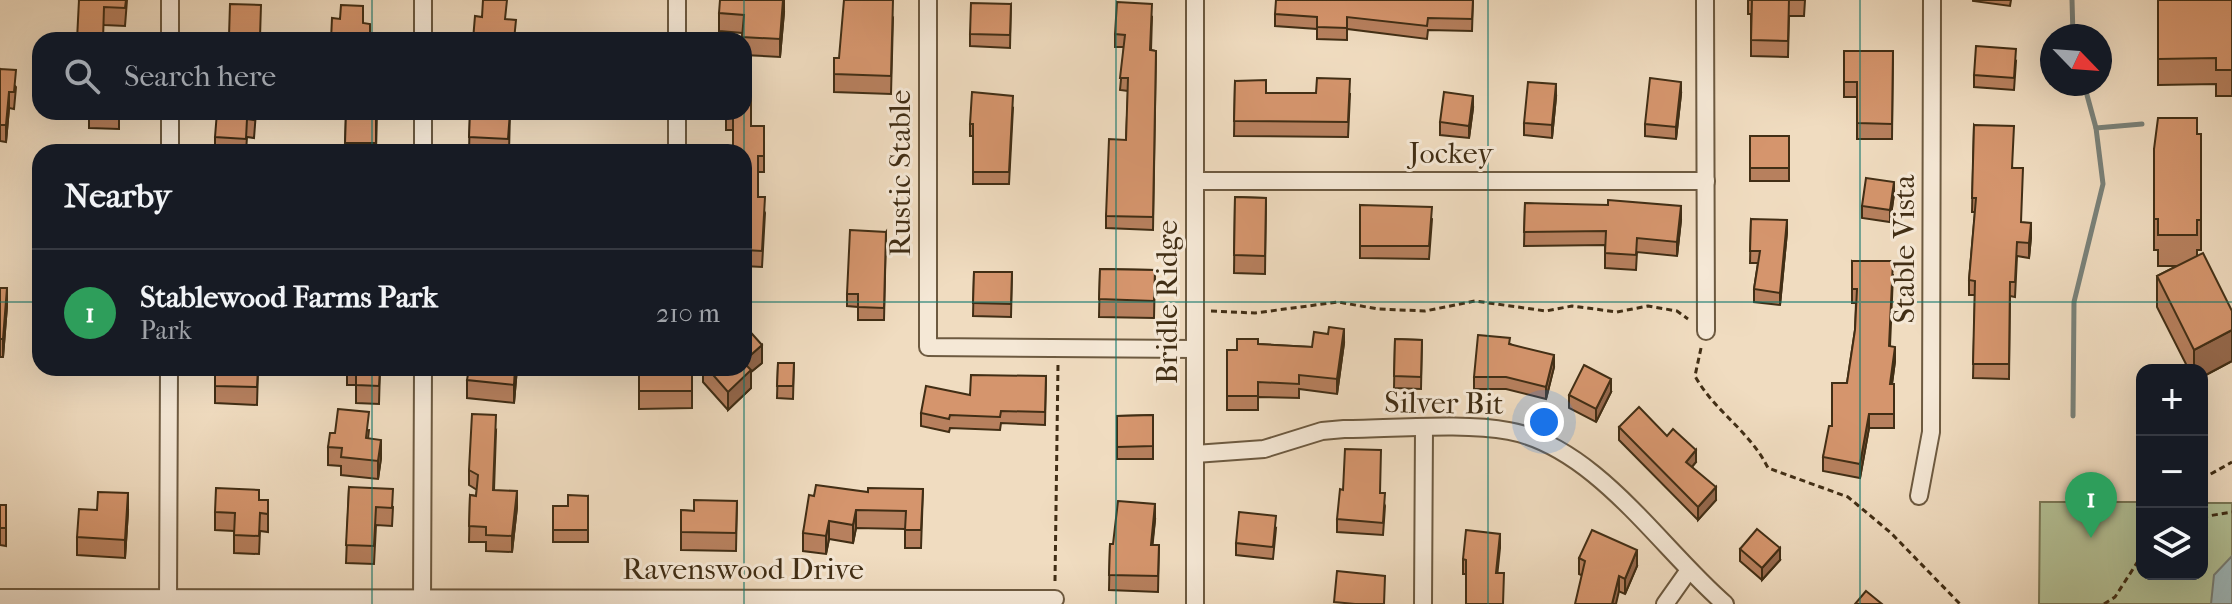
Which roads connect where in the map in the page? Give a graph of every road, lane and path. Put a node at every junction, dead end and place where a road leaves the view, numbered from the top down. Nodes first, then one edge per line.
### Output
1 (170, 0) edge
2 (423, 0) edge
3 (677, 0) edge
4 (928, 0) edge
5 (1195, 0) edge
6 (1705, 0) edge
7 (1932, 0) edge
8 (170, 32) edge
9 (423, 32) edge
10 (677, 32) edge
11 (170, 120) edge
12 (423, 120) edge
13 (677, 120) edge
14 (170, 144) edge
15 (423, 144) edge
16 (677, 144) edge
17 (1195, 181) junction
18 (1706, 181) junction
19 (1195, 311) junction
20 (1706, 331) junction
21 (1058, 349) junction
22 (1195, 349) junction
23 (169, 376) edge
24 (423, 376) edge
25 (1424, 429) junction
26 (1195, 454) junction
27 (2232, 462) edge
28 (2208, 476) edge
29 (1919, 496) dead end
30 (2232, 512) edge
31 (2208, 516) edge
32 (2136, 564) edge
33 (1689, 570) junction
34 (0, 598) edge
35 (1055, 599) joint
36 (676, 600) edge
37 (168, 601) edge
38 (422, 601) edge
39 (930, 601) edge
40 (1195, 604) edge
41 (1423, 604) edge
42 (1665, 604) edge
43 (1725, 604) edge
44 (1960, 604) edge
45 (2104, 604) edge

1 - 8 street
2 - 9 street
3 - 10 street
4 - 21 street, Rustic Stable
5 - 17 street, Bridle Ridge
6 - 18 street
7 - 29 street, Stable Vista
11 - 14 street
12 - 15 street
13 - 16 street
17 - 18 street, Jockey
17 - 19 street, Bridle Ridge
18 - 20 street
19 - 20 path
19 - 22 street, Bridle Ridge
20 - 44 path
21 - 22 street
21 - 35 path
22 - 26 street, Bridle Ridge
23 - 37 street
24 - 38 street
25 - 26 street, Silver Bit
25 - 33 street, Silver Bit
25 - 41 street
26 - 40 street, Bridle Ridge
27 - 28 path
30 - 31 path
32 - 45 path
33 - 42 street
33 - 43 street, Silver Bit
34 - 37 street, Ravenswood Drive
35 - 39 street, Ravenswood Drive
36 - 38 street, Ravenswood Drive
36 - 39 street, Ravenswood Drive
37 - 38 street, Ravenswood Drive

